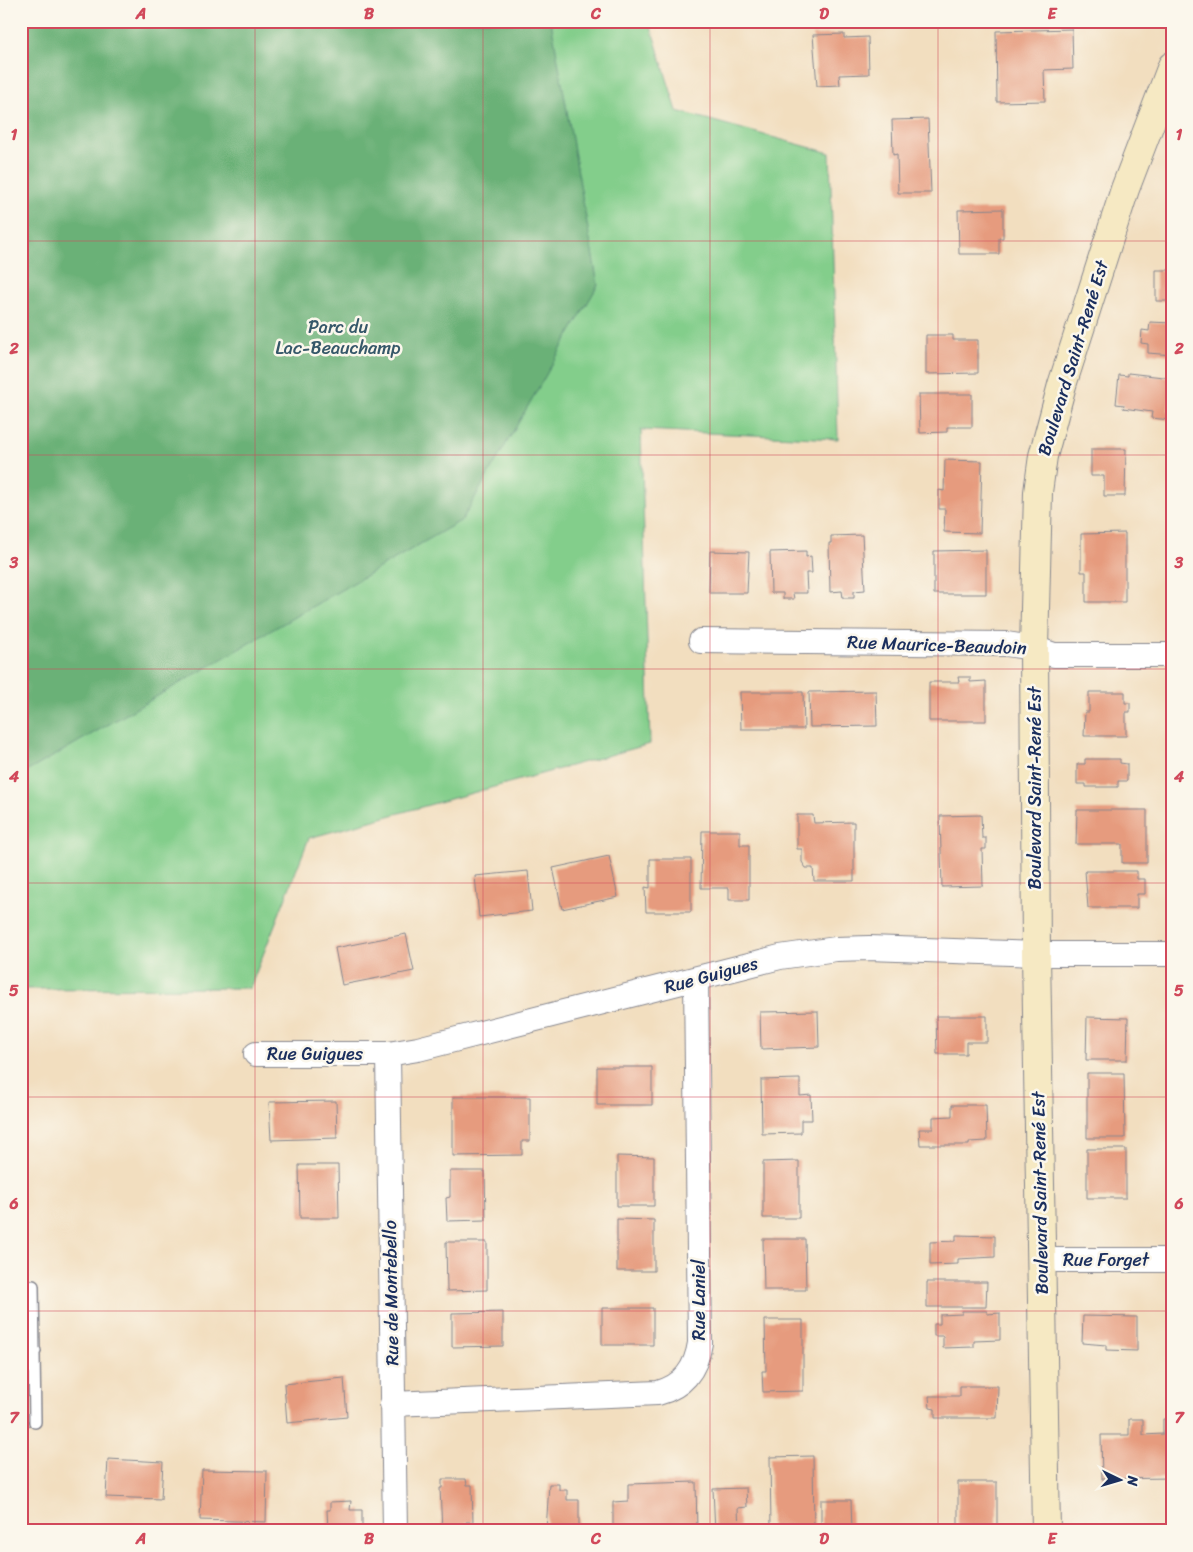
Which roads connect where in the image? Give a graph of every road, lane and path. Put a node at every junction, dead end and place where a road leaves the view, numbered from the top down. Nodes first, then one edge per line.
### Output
1 (1172, 66) edge
2 (701, 641) dead end
3 (1034, 648) junction
4 (1172, 655) edge
5 (1036, 954) junction
6 (1172, 954) edge
7 (696, 980) junction
8 (256, 1054) dead end
9 (388, 1054) junction
10 (1040, 1260) junction
11 (1172, 1260) edge
12 (33, 1286) dead end
13 (21, 1351) edge
14 (35, 1351) junction
15 (392, 1404) junction
16 (35, 1422) dead end
17 (395, 1531) edge
18 (1046, 1531) edge

1 - 3 street, Boulevard Saint-René Est
2 - 3 street, Rue Maurice-Beaudoin
3 - 4 street, Rue Maurice-Beaudoin
3 - 5 street, Boulevard Saint-René Est
5 - 6 street, Rue Guigues
5 - 7 street, Rue Guigues
5 - 10 street, Boulevard Saint-René Est
7 - 9 street, Rue Guigues
7 - 15 street, Rue Laniel
8 - 9 street, Rue Guigues
9 - 15 street, Rue de Montebello
10 - 11 street, Rue Forget
10 - 18 street, Boulevard Saint-René Est
12 - 14 lane
13 - 14 lane
14 - 16 lane
15 - 17 street, Rue de Montebello

